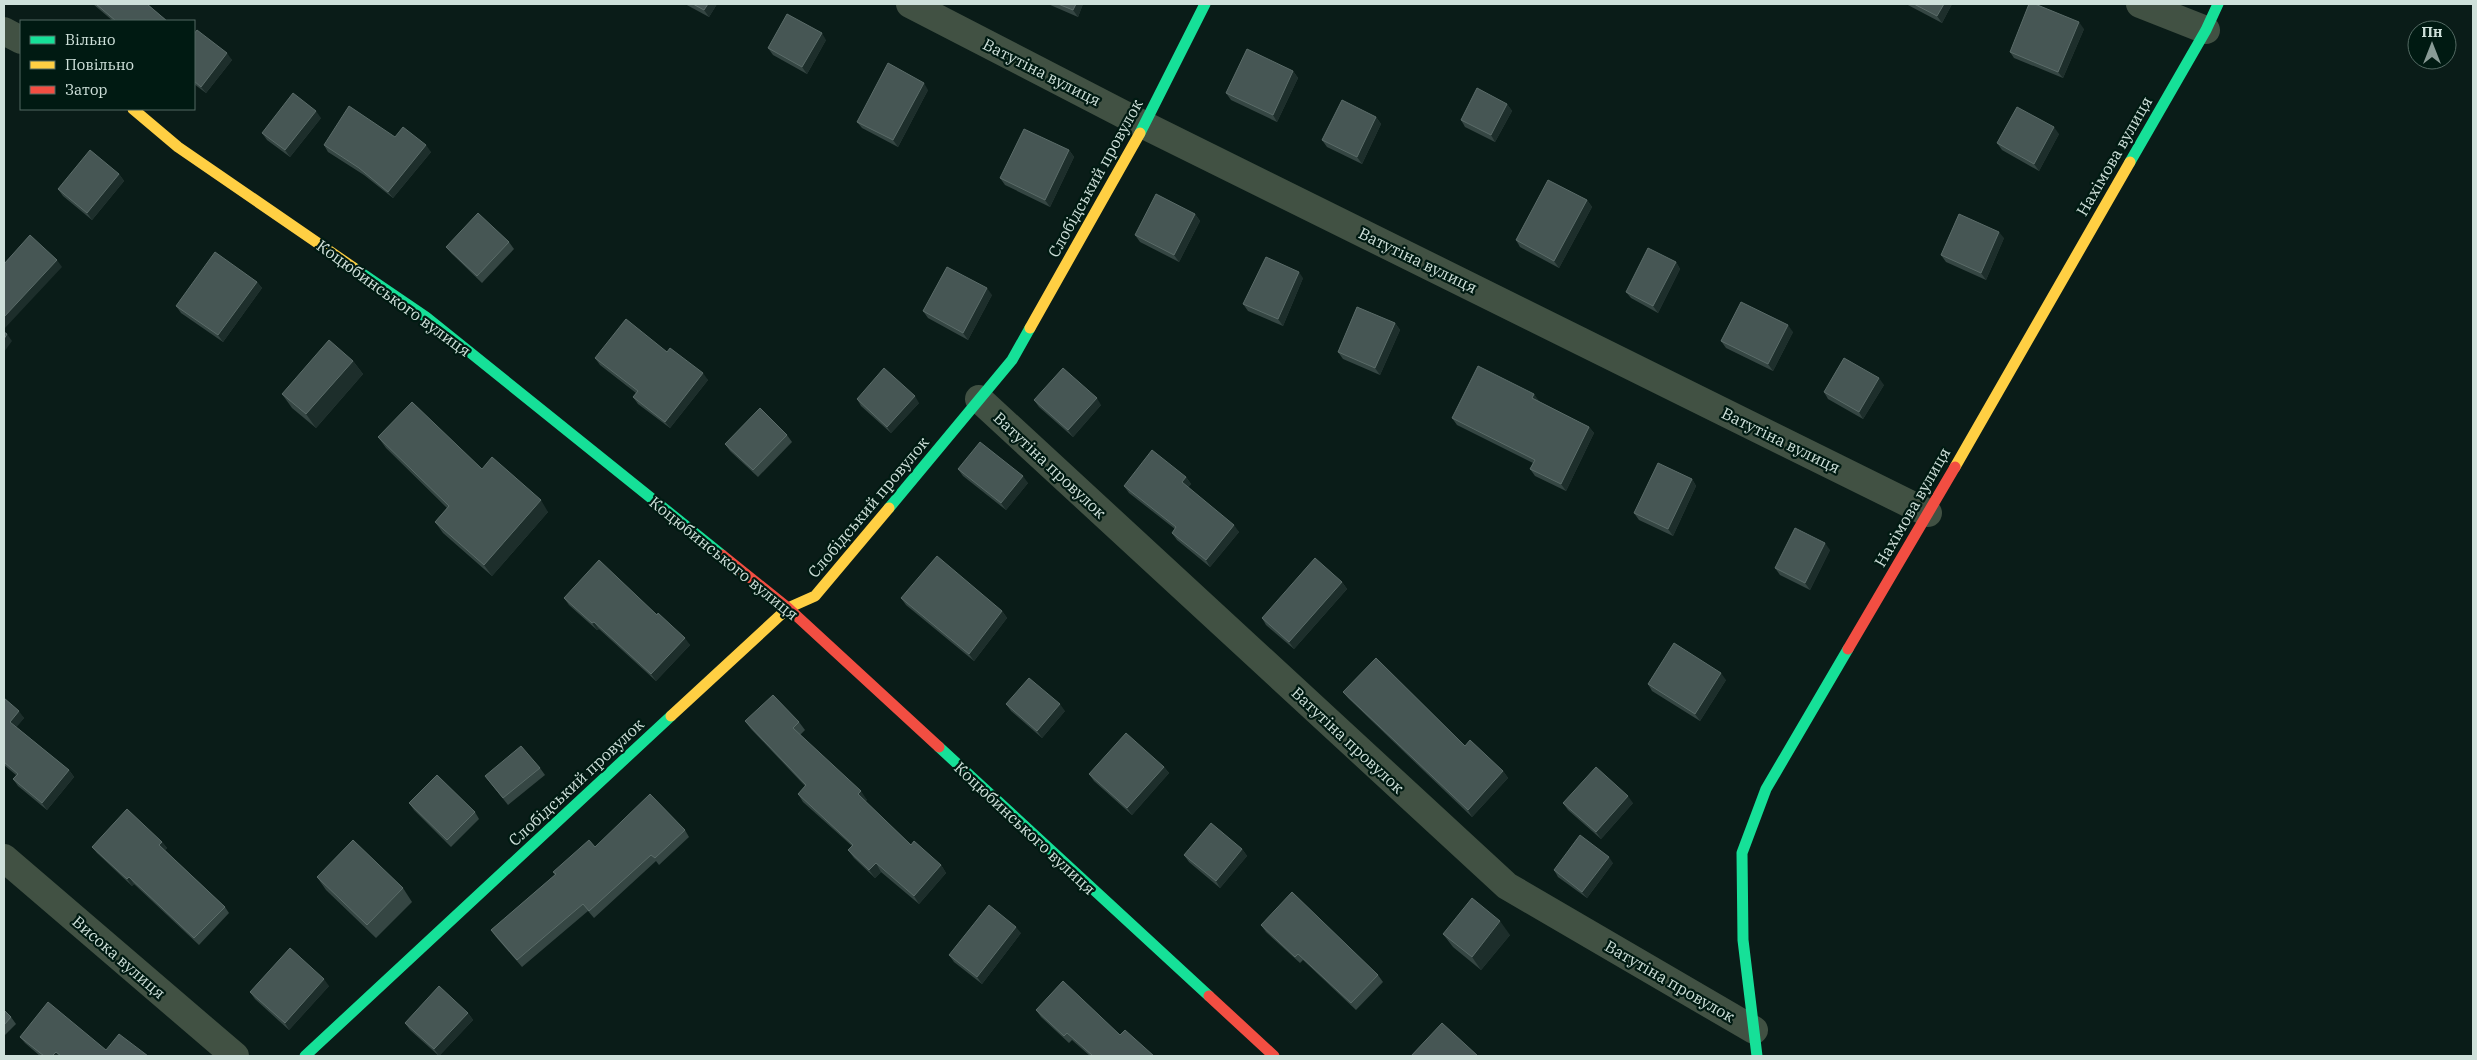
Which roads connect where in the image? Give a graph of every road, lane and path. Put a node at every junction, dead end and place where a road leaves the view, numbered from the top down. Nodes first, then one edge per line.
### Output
1 (910, 4) edge
2 (1204, 4) edge
3 (2140, 4) edge
4 (2218, 4) edge
5 (2206, 30) junction
6 (4, 31) edge
7 (20, 39) edge
8 (134, 110) edge
9 (1144, 125) junction
10 (979, 399) junction
11 (1928, 513) junction
12 (788, 608) junction
13 (4, 858) edge
14 (1754, 1030) junction
15 (235, 1056) edge
16 (305, 1056) edge
17 (1274, 1056) edge
18 (1757, 1056) edge

1 - 9 street, Ватутіна вулиця
2 - 9 street, Слобідський провулок
3 - 5 street
4 - 5 street, Нахімова вулиця
5 - 11 street, Нахімова вулиця
6 - 7 street
8 - 12 street, Коцюбинського вулиця
9 - 10 street, Слобідський провулок
9 - 11 street, Ватутіна вулиця
10 - 12 street, Слобідський провулок
10 - 14 street, Ватутіна провулок
11 - 14 street, Нахімова вулиця
12 - 16 street, Слобідський провулок
12 - 17 street, Коцюбинського вулиця
13 - 15 street, Висока вулиця
14 - 18 street, Нахімова вулиця

